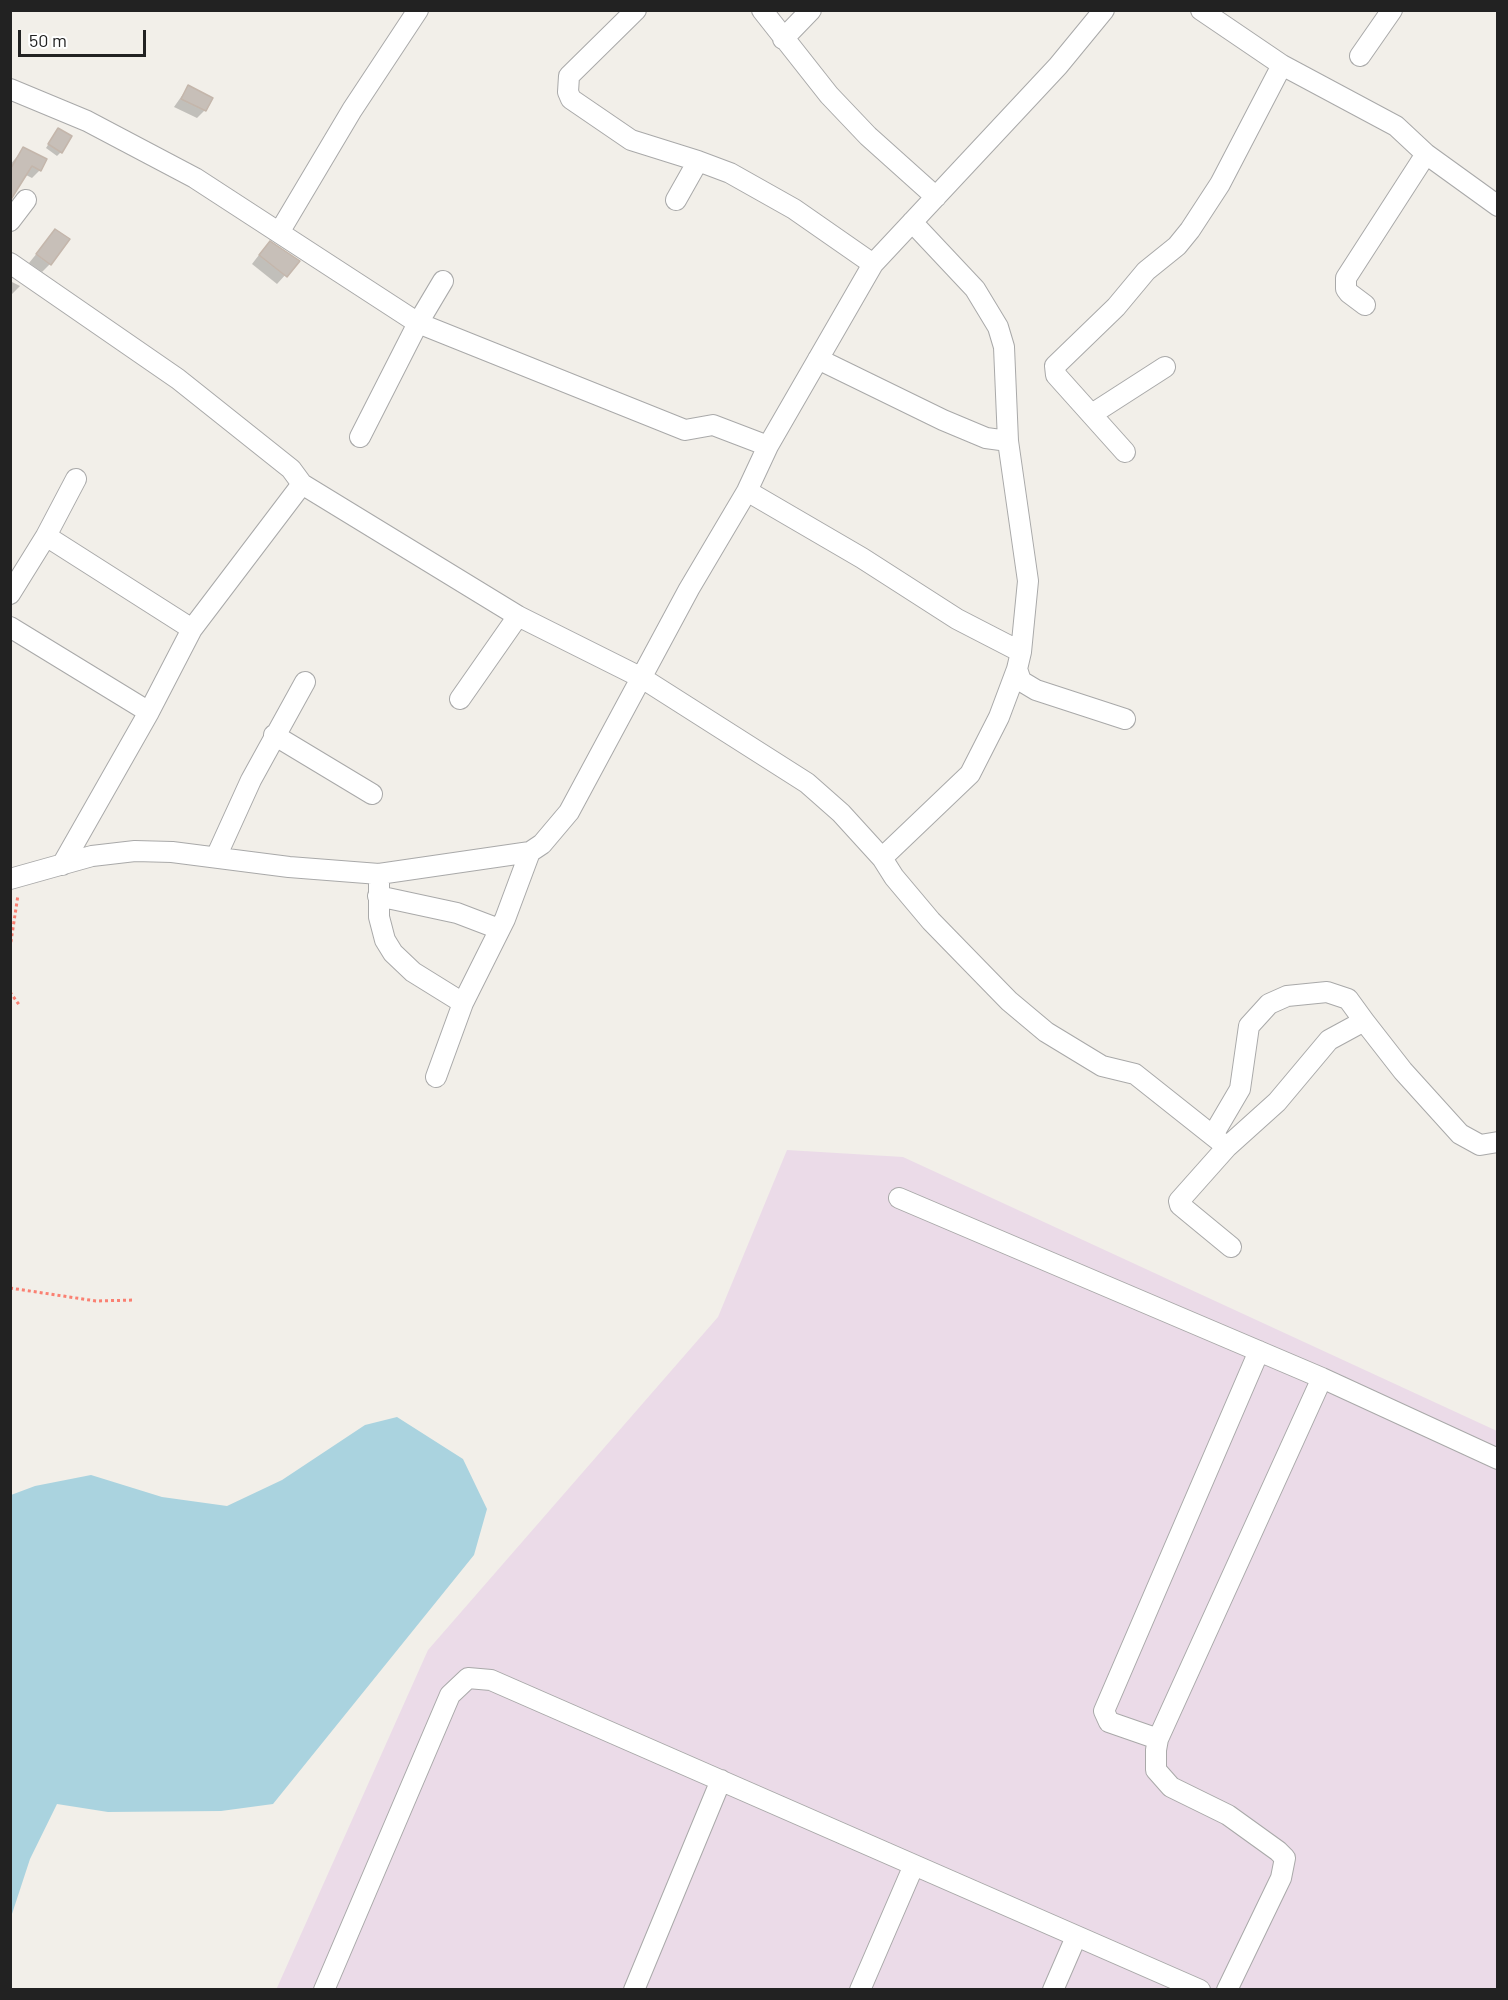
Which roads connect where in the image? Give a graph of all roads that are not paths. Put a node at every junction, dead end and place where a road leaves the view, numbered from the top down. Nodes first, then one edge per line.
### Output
1 (418, 10) edge
2 (636, 10) edge
3 (762, 10) edge
4 (811, 10) edge
5 (1104, 10) edge
6 (1201, 10) edge
7 (1392, 10) edge
8 (783, 39) junction
9 (1360, 56) dead end
10 (1282, 65) junction
11 (10, 88) edge
12 (1426, 154) junction
13 (698, 161) junction
14 (936, 197) junction
15 (676, 200) dead end
16 (26, 201) dead end
17 (1497, 206) edge
18 (10, 220) edge
19 (912, 222) junction
20 (280, 231) junction
21 (10, 263) edge
22 (873, 264) junction
23 (443, 281) dead end
24 (1365, 305) dead end
25 (418, 323) junction
26 (818, 359) junction
27 (1165, 367) dead end
28 (1092, 414) junction
29 (360, 437) dead end
30 (1008, 441) junction
31 (768, 446) junction
32 (1125, 452) dead end
33 (76, 479) dead end
34 (302, 484) junction
35 (747, 491) junction
36 (46, 536) junction
37 (10, 594) edge
38 (518, 616) junction
39 (10, 627) edge
40 (192, 629) junction
41 (1019, 661) junction
42 (642, 678) junction
43 (305, 682) dead end
44 (460, 699) dead end
45 (149, 712) junction
46 (1125, 719) dead end
47 (274, 735) junction
48 (372, 794) dead end
49 (530, 852) junction
50 (216, 857) junction
51 (882, 858) junction
52 (62, 865) junction
53 (379, 874) junction
54 (16, 877) edge
55 (378, 896) junction
56 (500, 929) junction
57 (463, 1003) junction
58 (1364, 1020) junction
59 (436, 1077) dead end
60 (1220, 1141) junction
61 (1497, 1143) edge
62 (898, 1198) dead end
63 (1231, 1247) dead end
64 (1259, 1351) junction
65 (1322, 1378) junction
66 (1497, 1459) edge
67 (1158, 1739) junction
68 (722, 1780) junction
69 (915, 1865) junction
70 (1076, 1937) junction
71 (324, 1989) edge
72 (634, 1989) edge
73 (860, 1989) edge
74 (1053, 1989) edge
75 (1198, 1989) edge
76 (1227, 1989) edge

1 - 20 street
2 - 13 street
3 - 8 street
4 - 8 street
5 - 14 street
6 - 10 street
7 - 9 street
8 - 14 street
10 - 12 street
10 - 28 street
11 - 20 street
12 - 17 street
12 - 24 street
13 - 15 street
13 - 22 street
14 - 19 street
16 - 18 street
19 - 22 street
19 - 30 street
20 - 25 street
21 - 34 street
22 - 26 street
23 - 25 street
25 - 29 street
25 - 31 street
26 - 30 street
26 - 31 street
27 - 28 street
28 - 32 street
30 - 41 street
31 - 35 street
33 - 36 street
34 - 38 street
34 - 40 street
35 - 41 street
35 - 42 street
36 - 37 street
36 - 40 street
38 - 42 street
38 - 44 street
39 - 45 street
40 - 45 street
41 - 46 street
41 - 51 street
42 - 49 street
42 - 51 street
43 - 47 street
45 - 52 street
47 - 48 street
47 - 50 street
49 - 53 street
49 - 56 street
50 - 52 street
50 - 53 street
51 - 60 street
52 - 54 street
53 - 55 street
55 - 56 street
55 - 57 street
56 - 57 street
57 - 59 street
58 - 60 street
58 - 60 street
58 - 61 street
60 - 63 street
62 - 64 street
64 - 65 street
64 - 67 street
65 - 66 street
65 - 67 street
67 - 76 street
68 - 69 street
68 - 71 street
68 - 72 street
69 - 70 street
69 - 73 street
70 - 74 street
70 - 75 street

